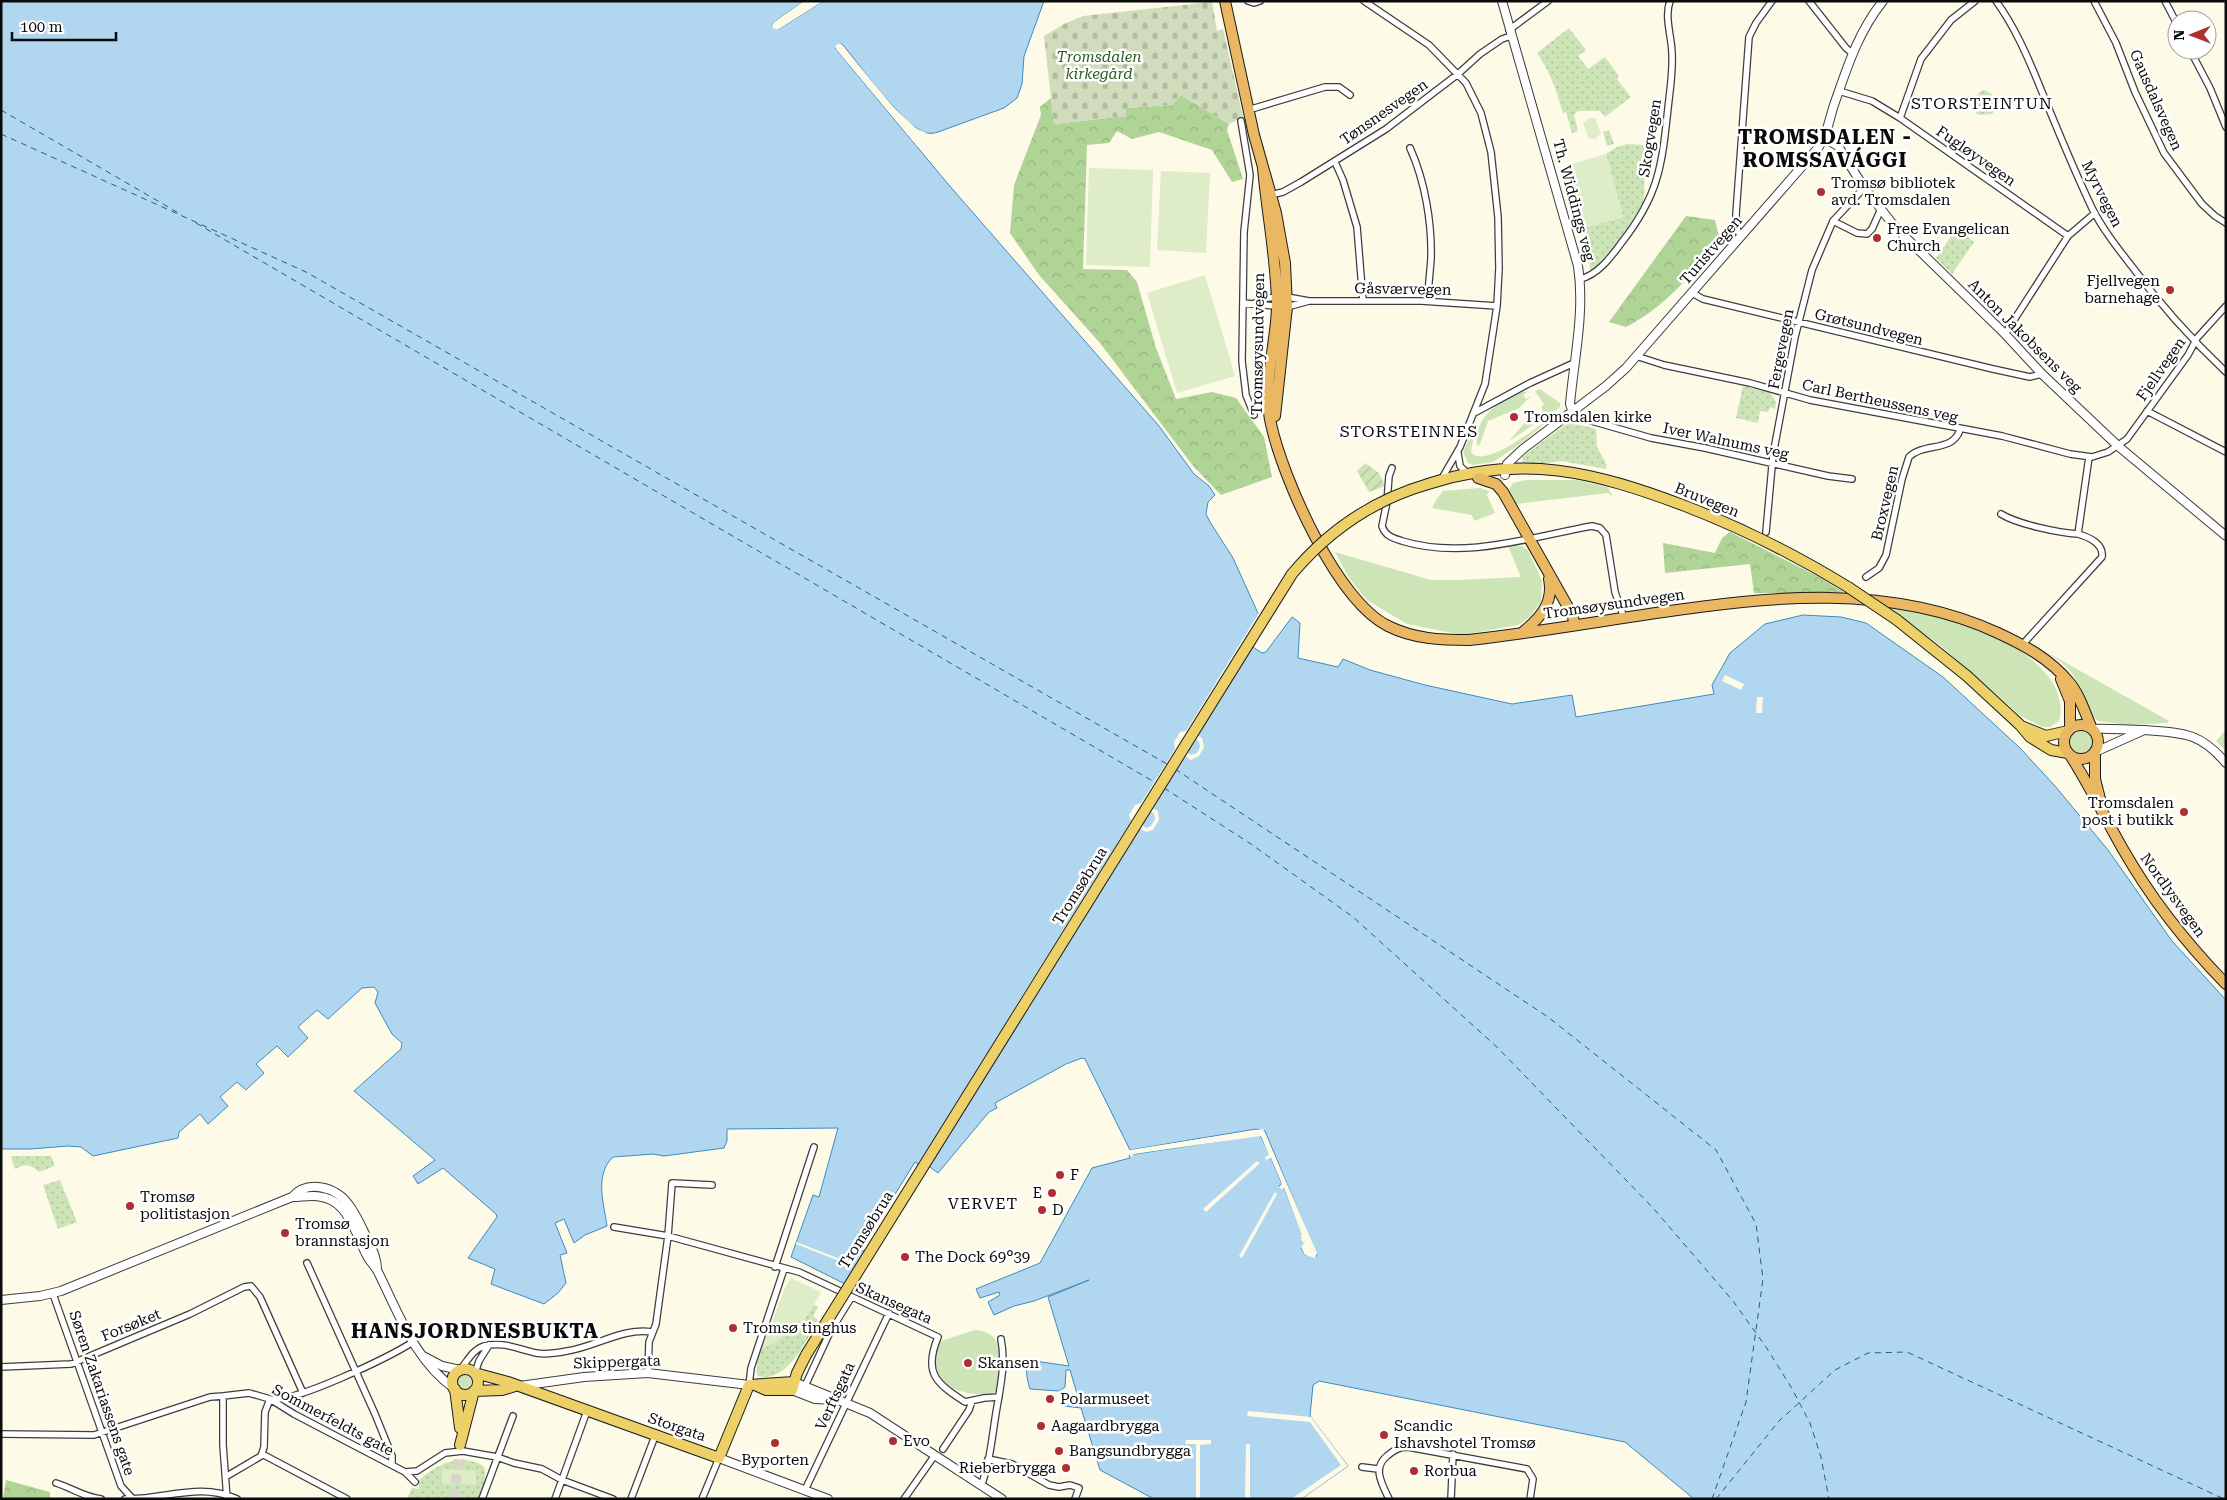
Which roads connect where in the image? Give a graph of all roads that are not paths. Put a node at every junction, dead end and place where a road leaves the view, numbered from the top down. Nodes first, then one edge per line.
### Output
1 (1225, 1) edge
2 (1248, 1) edge
3 (1260, 1) edge
4 (1364, 1) edge
5 (1502, 1) edge
6 (1548, 1) edge
7 (1670, 1) edge
8 (1772, 1) edge
9 (1809, 1) edge
10 (1883, 1) edge
11 (1975, 1) edge
12 (1996, 1) edge
13 (2094, 1) edge
14 (1510, 33) junction
15 (1852, 53) junction
16 (2195, 60) edge
17 (1458, 74) junction
18 (1839, 91) junction
19 (1350, 95) dead end
20 (1248, 110) junction
21 (1900, 118) junction
22 (1241, 121) dead end
23 (2226, 127) edge
24 (1824, 138) junction
25 (1410, 148) dead end
26 (1335, 162) junction
27 (1864, 188) junction
28 (1269, 195) junction
29 (1880, 209) junction
30 (2095, 213) junction
31 (1833, 221) junction
32 (2226, 223) edge
33 (2068, 236) junction
34 (1741, 237) junction
35 (1580, 279) junction
36 (1692, 293) junction
37 (1363, 300) junction
38 (1309, 301) junction
39 (1428, 301) junction
40 (1282, 302) junction
41 (1243, 303) junction
42 (1255, 303) junction
43 (1497, 306) junction
44 (2226, 306) edge
45 (1799, 322) junction
46 (2005, 334) junction
47 (2195, 343) junction
48 (1636, 356) junction
49 (1574, 363) junction
50 (2226, 372) edge
51 (2042, 374) junction
52 (1785, 393) junction
53 (2148, 411) junction
54 (1476, 412) junction
55 (1570, 412) junction
56 (1254, 416) dead end
57 (1960, 430) junction
58 (2118, 446) junction
59 (1458, 452) junction
60 (2226, 452) edge
61 (2090, 457) junction
62 (1771, 463) junction
63 (1392, 468) dead end
64 (1505, 472) junction
65 (1467, 473) junction
66 (1454, 478) junction
67 (1478, 478) junction
68 (1852, 479) dead end
69 (1441, 480) junction
70 (1428, 484) joint
71 (2001, 514) dead end
72 (1766, 532) dead end
73 (2078, 534) junction
74 (2226, 536) edge
75 (1529, 539) junction
76 (1547, 571) junction
77 (1866, 576) dead end
78 (1624, 618) junction
79 (1574, 625) junction
80 (1522, 633) junction
81 (2023, 644) junction
82 (2060, 673) junction
83 (2020, 725) junction
84 (2092, 729) junction
85 (2069, 730) junction
86 (2142, 730) junction
87 (2095, 752) junction
88 (2069, 754) junction
89 (2226, 763) edge
90 (2106, 817) junction
91 (2226, 984) edge
92 (814, 1147) dead end
93 (712, 1185) dead end
94 (614, 1227) dead end
95 (668, 1236) junction
96 (306, 1263) dead end
97 (775, 1267) junction
98 (784, 1269) junction
99 (53, 1294) junction
100 (851, 1298) junction
101 (1, 1300) edge
102 (889, 1314) junction
103 (652, 1332) junction
104 (1000, 1339) dead end
105 (413, 1342) junction
106 (489, 1345) junction
107 (424, 1356) junction
108 (77, 1361) junction
109 (1, 1367) edge
110 (355, 1370) junction
111 (460, 1370) junction
112 (474, 1373) junction
113 (648, 1373) junction
114 (752, 1385) junction
115 (515, 1386) junction
116 (793, 1386) junction
117 (805, 1386) junction
118 (455, 1390) junction
119 (474, 1391) junction
120 (303, 1393) junction
121 (223, 1396) junction
122 (999, 1397) junction
123 (270, 1399) junction
124 (842, 1401) junction
125 (972, 1401) junction
126 (587, 1411) junction
127 (513, 1416) dead end
128 (102, 1433) junction
129 (1, 1434) edge
130 (655, 1436) junction
131 (943, 1448) dead end
132 (262, 1454) junction
133 (1453, 1454) junction
134 (935, 1455) junction
135 (497, 1457) junction
136 (719, 1458) junction
137 (988, 1459) junction
138 (392, 1465) junction
139 (1362, 1467) dead end
140 (1378, 1470) junction
141 (405, 1472) junction
142 (227, 1476) junction
143 (562, 1480) junction
144 (415, 1482) dead end
145 (56, 1484) dead end
146 (980, 1486) junction
147 (805, 1490) junction
148 (227, 1497) edge
149 (132, 1498) edge
150 (101, 1499) edge
151 (124, 1499) edge
152 (237, 1499) edge
153 (347, 1499) edge
154 (482, 1499) edge
155 (555, 1499) edge
156 (613, 1499) edge
157 (631, 1499) edge
158 (702, 1499) edge
159 (828, 1499) edge
160 (904, 1499) edge
161 (1002, 1499) edge
162 (1075, 1499) edge
163 (1389, 1499) edge
164 (1450, 1499) edge
165 (1530, 1499) edge

1 - 20 highway, Tromsøysundvegen
2 - 3 street
4 - 17 street
5 - 14 street, Th. Widdings veg
6 - 14 street, Tønsnesvegen
7 - 35 street, Skogvegen
8 - 34 street
9 - 15 street
10 - 15 street, Turistvegen
11 - 21 street
12 - 30 street, Myrvegen
13 - 32 street, Gausdalsvegen
14 - 17 street, Tønsnesvegen
14 - 35 street, Th. Widdings veg
15 - 18 street, Turistvegen
16 - 23 street
17 - 26 street, Tønsnesvegen
17 - 43 street
18 - 21 street, Fugløyvegen
18 - 24 street, Turistvegen
19 - 20 street
20 - 28 highway, Tromsøysundvegen
21 - 33 street, Fugløyvegen
22 - 41 street
24 - 27 street, Anton Jakobsens veg
24 - 34 street, Turistvegen
25 - 39 street
26 - 28 street, Tønsnesvegen
26 - 37 street
27 - 29 street, Anton Jakobsens veg
27 - 31 street, Fergevegen
28 - 40 highway, Tromsøysundvegen
29 - 31 street
29 - 46 street, Anton Jakobsens veg
30 - 33 street
30 - 47 street, Myrvegen
31 - 45 street, Fergevegen
33 - 46 street
34 - 36 street, Turistvegen
35 - 49 street, Th. Widdings veg
36 - 45 street, Grøtsundvegen
36 - 48 street, Turistvegen
37 - 38 street, Gåsværvegen
37 - 39 street, Gåsværvegen
38 - 40 street, Gåsværvegen
38 - 40 street, Gåsværvegen
39 - 43 street, Gåsværvegen
40 - 42 street
40 - 42 street
40 - 80 highway, Tromsøysundvegen
41 - 42 street
41 - 56 street
43 - 54 street
44 - 47 street, Fjellvegen
45 - 51 street, Grøtsundvegen
45 - 52 street, Fergevegen
46 - 51 street, Anton Jakobsens veg
47 - 50 street, Myrvegen
47 - 53 street, Fjellvegen
48 - 52 street, Carl Bertheussens veg
48 - 55 street, Turistvegen
49 - 54 street
49 - 55 street, Th. Widdings veg
51 - 58 street, Anton Jakobsens veg
52 - 57 street, Carl Bertheussens veg
52 - 62 street, Fergevegen
53 - 58 street, Fjellvegen
53 - 60 street
54 - 59 street
55 - 62 street, Iver Walnums veg
55 - 64 street, Turistvegen
57 - 61 street, Carl Bertheussens veg
57 - 77 street, Broxvegen
58 - 61 street, Carl Bertheussens veg
58 - 74 street, Anton Jakobsens veg
59 - 65 street
59 - 69 street
61 - 73 street
62 - 68 street, Iver Walnums veg
62 - 72 street, Fergevegen
63 - 75 street
64 - 65 main road, Bruvegen
64 - 67 main road, Bruvegen
64 - 83 main road, Bruvegen, bridge
65 - 66 main road, Bruvegen
66 - 67 main road, Bruvegen
66 - 69 main road, Bruvegen
67 - 75 highway
69 - 70 main road, Bruvegen
70 - 116 main road, Tromsøbrua, bridge
71 - 73 street
73 - 81 street
75 - 76 highway
75 - 78 street
76 - 79 highway
76 - 80 highway
78 - 79 highway, Tromsøysundvegen
78 - 81 highway, Tromsøysundvegen
79 - 80 highway, Tromsøysundvegen
81 - 82 highway, Tromsøysundvegen
82 - 84 highway, Tromsøysundvegen
82 - 85 highway, Tromsøysundvegen
83 - 85 main road
83 - 88 main road
84 - 85 highway
84 - 86 street
84 - 87 highway
85 - 88 highway
86 - 87 street
86 - 89 street
87 - 88 highway
87 - 90 highway, Nordlysvegen
88 - 90 highway, Nordlysvegen
90 - 91 highway, Nordlysvegen
92 - 97 street
93 - 95 street
94 - 95 street, Skansegata
95 - 97 street, Skansegata
95 - 103 street
96 - 110 street
97 - 98 street, Skansegata
98 - 100 street, Skansegata
98 - 114 street
99 - 101 street
99 - 105 street
99 - 108 street, Søren Zakariassens gate
100 - 102 street, Skansegata
100 - 117 street
102 - 124 street, Verftsgata
102 - 125 street, Skansegata
103 - 106 street
103 - 113 street
104 - 122 street
105 - 107 street
105 - 110 street
106 - 111 street
106 - 112 street
107 - 111 street
107 - 118 street
108 - 109 street, Forsøket
108 - 120 street, Forsøket
108 - 128 street, Søren Zakariassens gate
110 - 120 street
110 - 138 street
111 - 112 main road
111 - 118 main road
112 - 115 main road, Storgata
112 - 119 main road
113 - 114 street, Skippergata
113 - 115 street, Skippergata
114 - 116 main road, Skippergata
114 - 136 main road
115 - 119 main road, Storgata
115 - 126 main road, Storgata
116 - 117 street, Skippergata
116 - 124 street, Skippergata
117 - 124 street, Skippergata
118 - 119 main road
118 - 119 main road
120 - 123 street
121 - 123 street, Sommerfeldts gate
121 - 128 street, Sommerfeldts gate
121 - 142 street
122 - 125 street
122 - 137 street
123 - 132 street
123 - 138 street, Sommerfeldts gate
124 - 134 street, Skippergata
124 - 147 street, Verftsgata
125 - 131 street
126 - 130 main road, Storgata
126 - 143 street
127 - 135 street
128 - 129 street, Sommerfeldts gate
128 - 149 street, Søren Zakariassens gate
130 - 136 main road, Storgata
130 - 157 street
132 - 142 street
132 - 153 street
133 - 140 street
133 - 164 street
133 - 165 street
134 - 146 street, Skippergata
134 - 160 street
135 - 141 street
135 - 143 street
135 - 154 street
136 - 147 street, Storgata
136 - 158 street
137 - 146 street
137 - 162 street
138 - 141 street, Sommerfeldts gate
139 - 140 street
140 - 163 street
141 - 144 street, Sommerfeldts gate
142 - 148 street
143 - 155 street
143 - 156 street
145 - 150 street
146 - 161 street, Skippergata
147 - 159 street, Storgata
148 - 149 street
148 - 152 street
149 - 151 street

